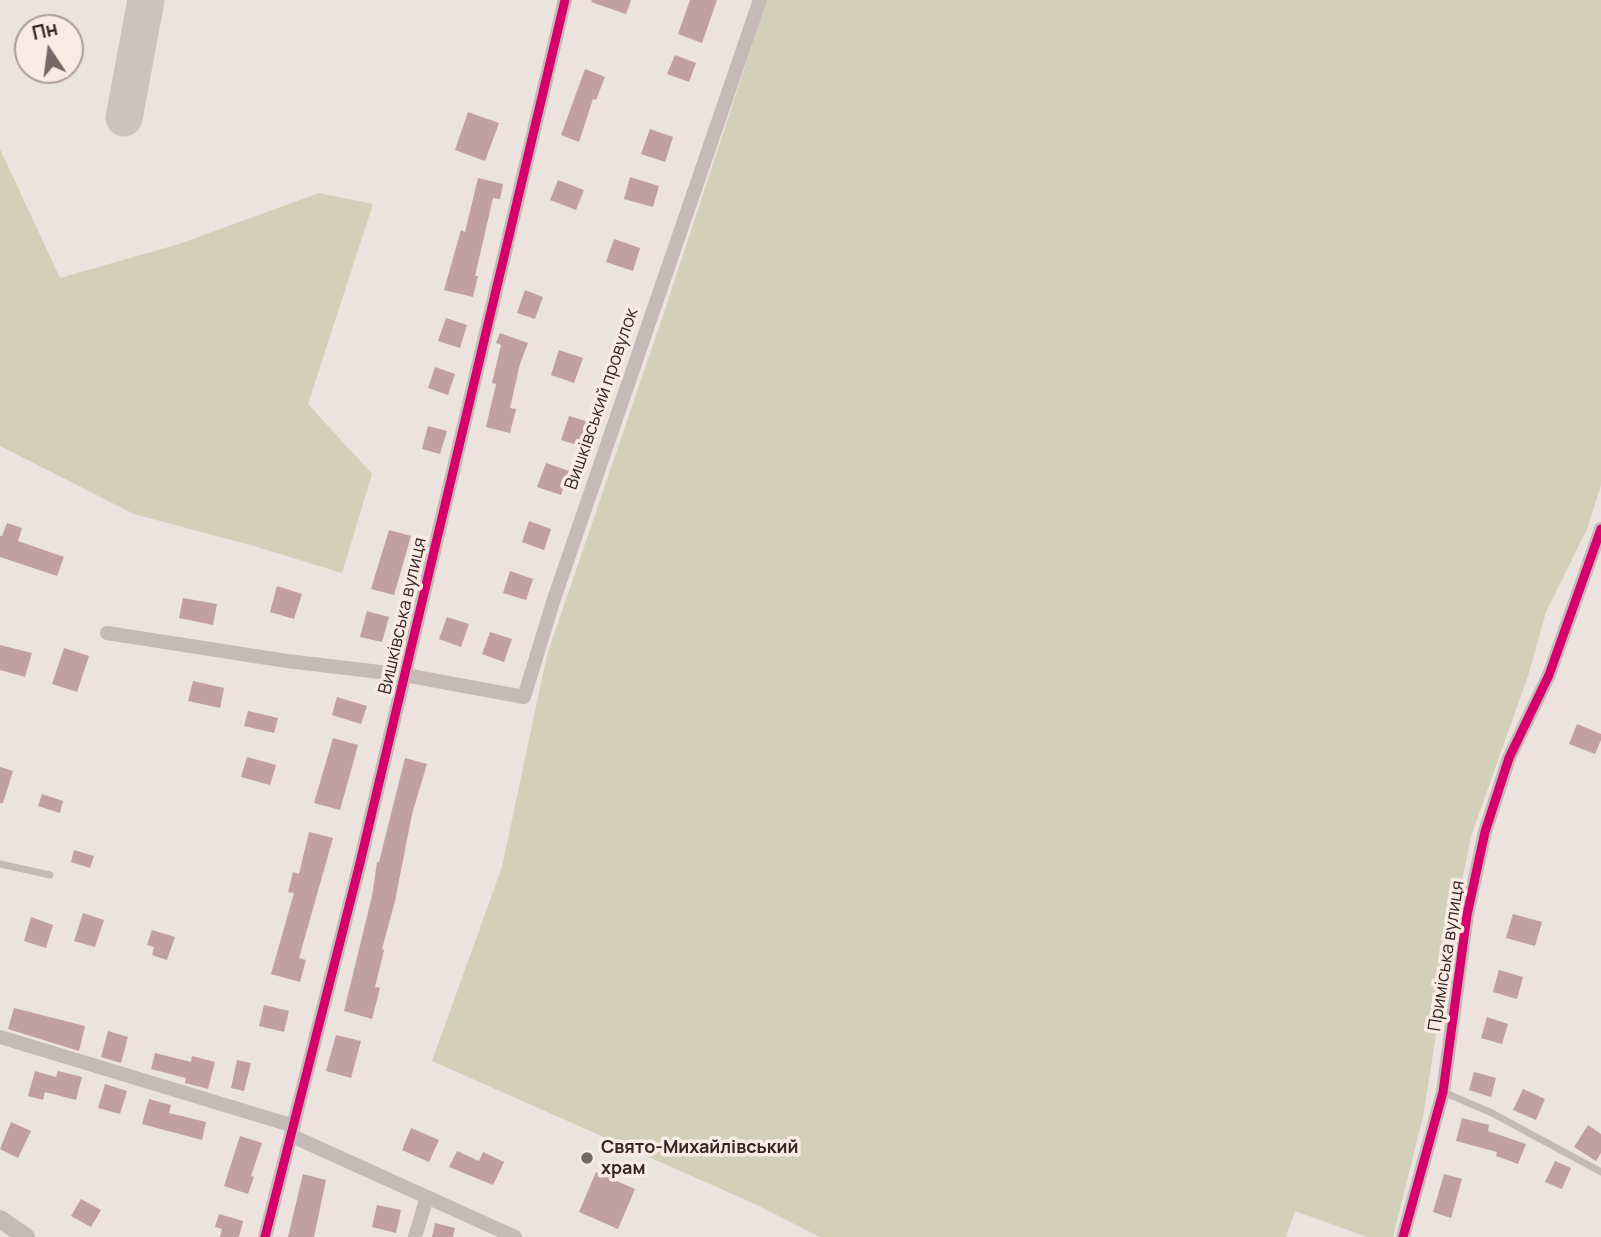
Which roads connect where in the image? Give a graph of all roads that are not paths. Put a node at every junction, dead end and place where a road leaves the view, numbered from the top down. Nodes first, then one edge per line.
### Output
1 (565, 0) edge
2 (760, 0) edge
3 (1601, 529) edge
4 (107, 633) dead end
5 (405, 676) junction
6 (0, 864) edge
7 (50, 874) dead end
8 (0, 1037) edge
9 (1443, 1092) junction
10 (293, 1131) junction
11 (1601, 1172) edge
12 (427, 1197) junction
13 (0, 1219) edge
14 (25, 1237) edge
15 (265, 1237) edge
16 (415, 1237) edge
17 (515, 1237) edge
18 (1403, 1237) edge

1 - 5 street, Вишківська вулиця
2 - 5 street, Вишківський провулок
3 - 9 street, Приміська вулиця
4 - 5 street, Вишківська вулиця
5 - 10 street, Вишківська вулиця
6 - 7 lane
8 - 10 street
9 - 11 lane
9 - 18 street, Приміська вулиця
10 - 12 street
10 - 15 street, Вишківська вулиця
12 - 16 street
12 - 17 street
13 - 14 street

